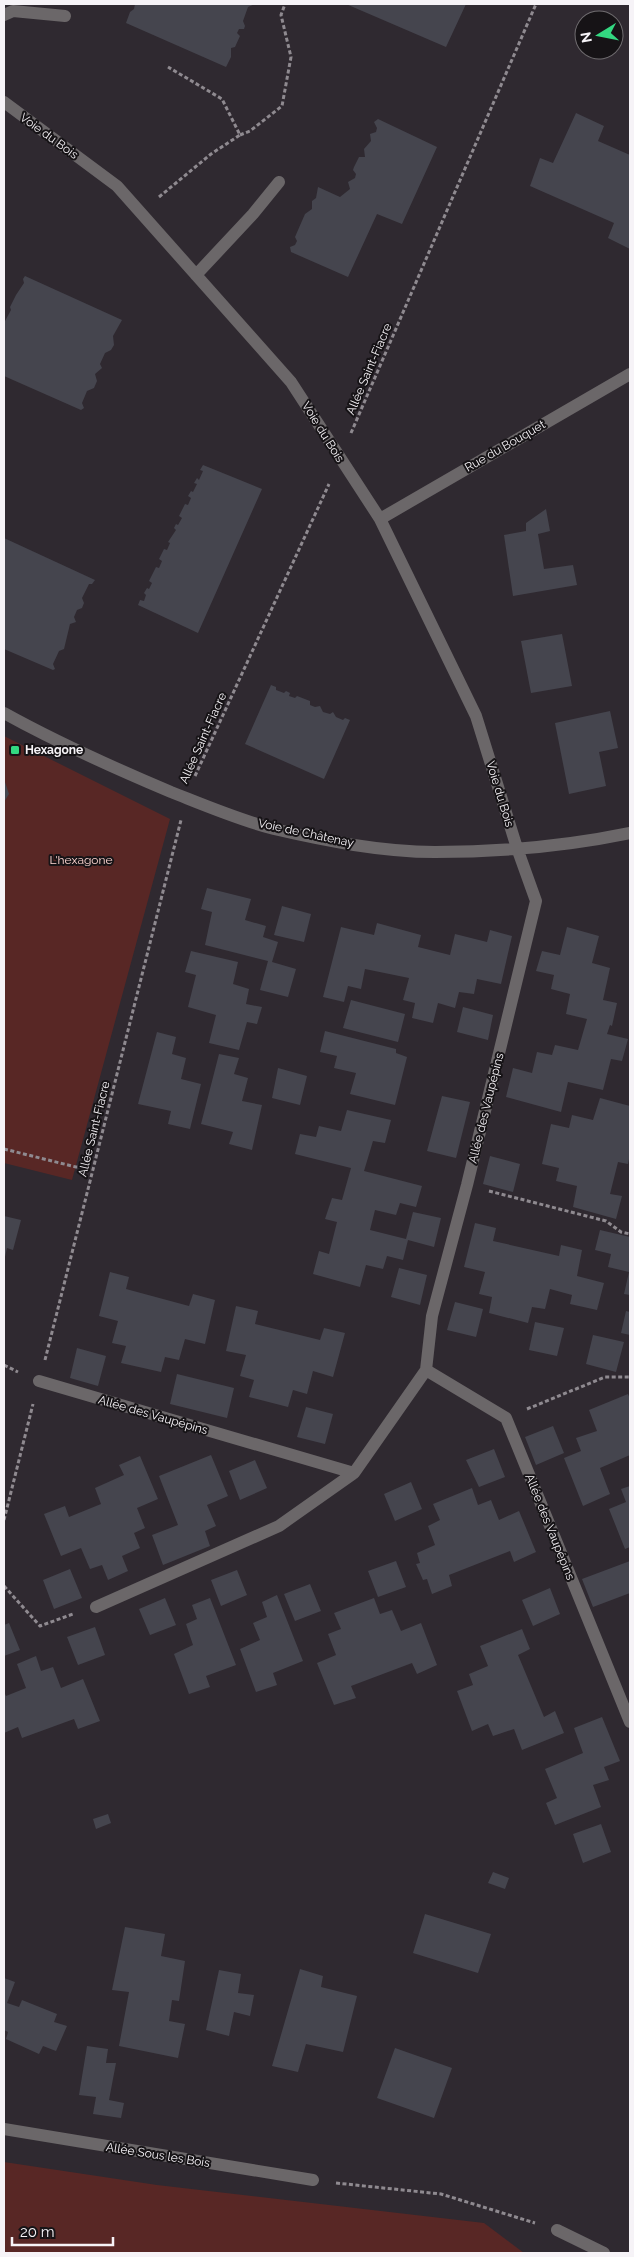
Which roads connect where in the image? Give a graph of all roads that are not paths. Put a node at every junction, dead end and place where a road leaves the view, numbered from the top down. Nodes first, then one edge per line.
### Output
1 (4, 15) edge
2 (65, 16) dead end
3 (4, 102) edge
4 (279, 182) dead end
5 (196, 275) junction
6 (630, 374) edge
7 (380, 519) junction
8 (4, 713) edge
9 (630, 833) edge
10 (517, 848) junction
11 (426, 1370) junction
12 (39, 1381) road end
13 (354, 1474) junction
14 (96, 1606) road end
15 (630, 1722) edge
16 (4, 2129) edge
17 (313, 2180) road end
18 (557, 2230) road end
19 (604, 2253) edge

1 - 2 street
3 - 5 street, Voie du Bois
4 - 5 street
5 - 7 street, Voie du Bois
6 - 7 street, Rue du Bouquet
7 - 10 street, Voie du Bois
8 - 10 street, Voie de Châtenay
9 - 10 street, Voie de Châtenay
10 - 11 street, Allée des Vaupépins
11 - 13 street, Allée des Vaupépins
11 - 15 street, Allée des Vaupépins
12 - 13 street, Allée des Vaupépins
13 - 14 street, Allée des Vaupépins
16 - 17 street, Allée Sous les Bois
18 - 19 street

